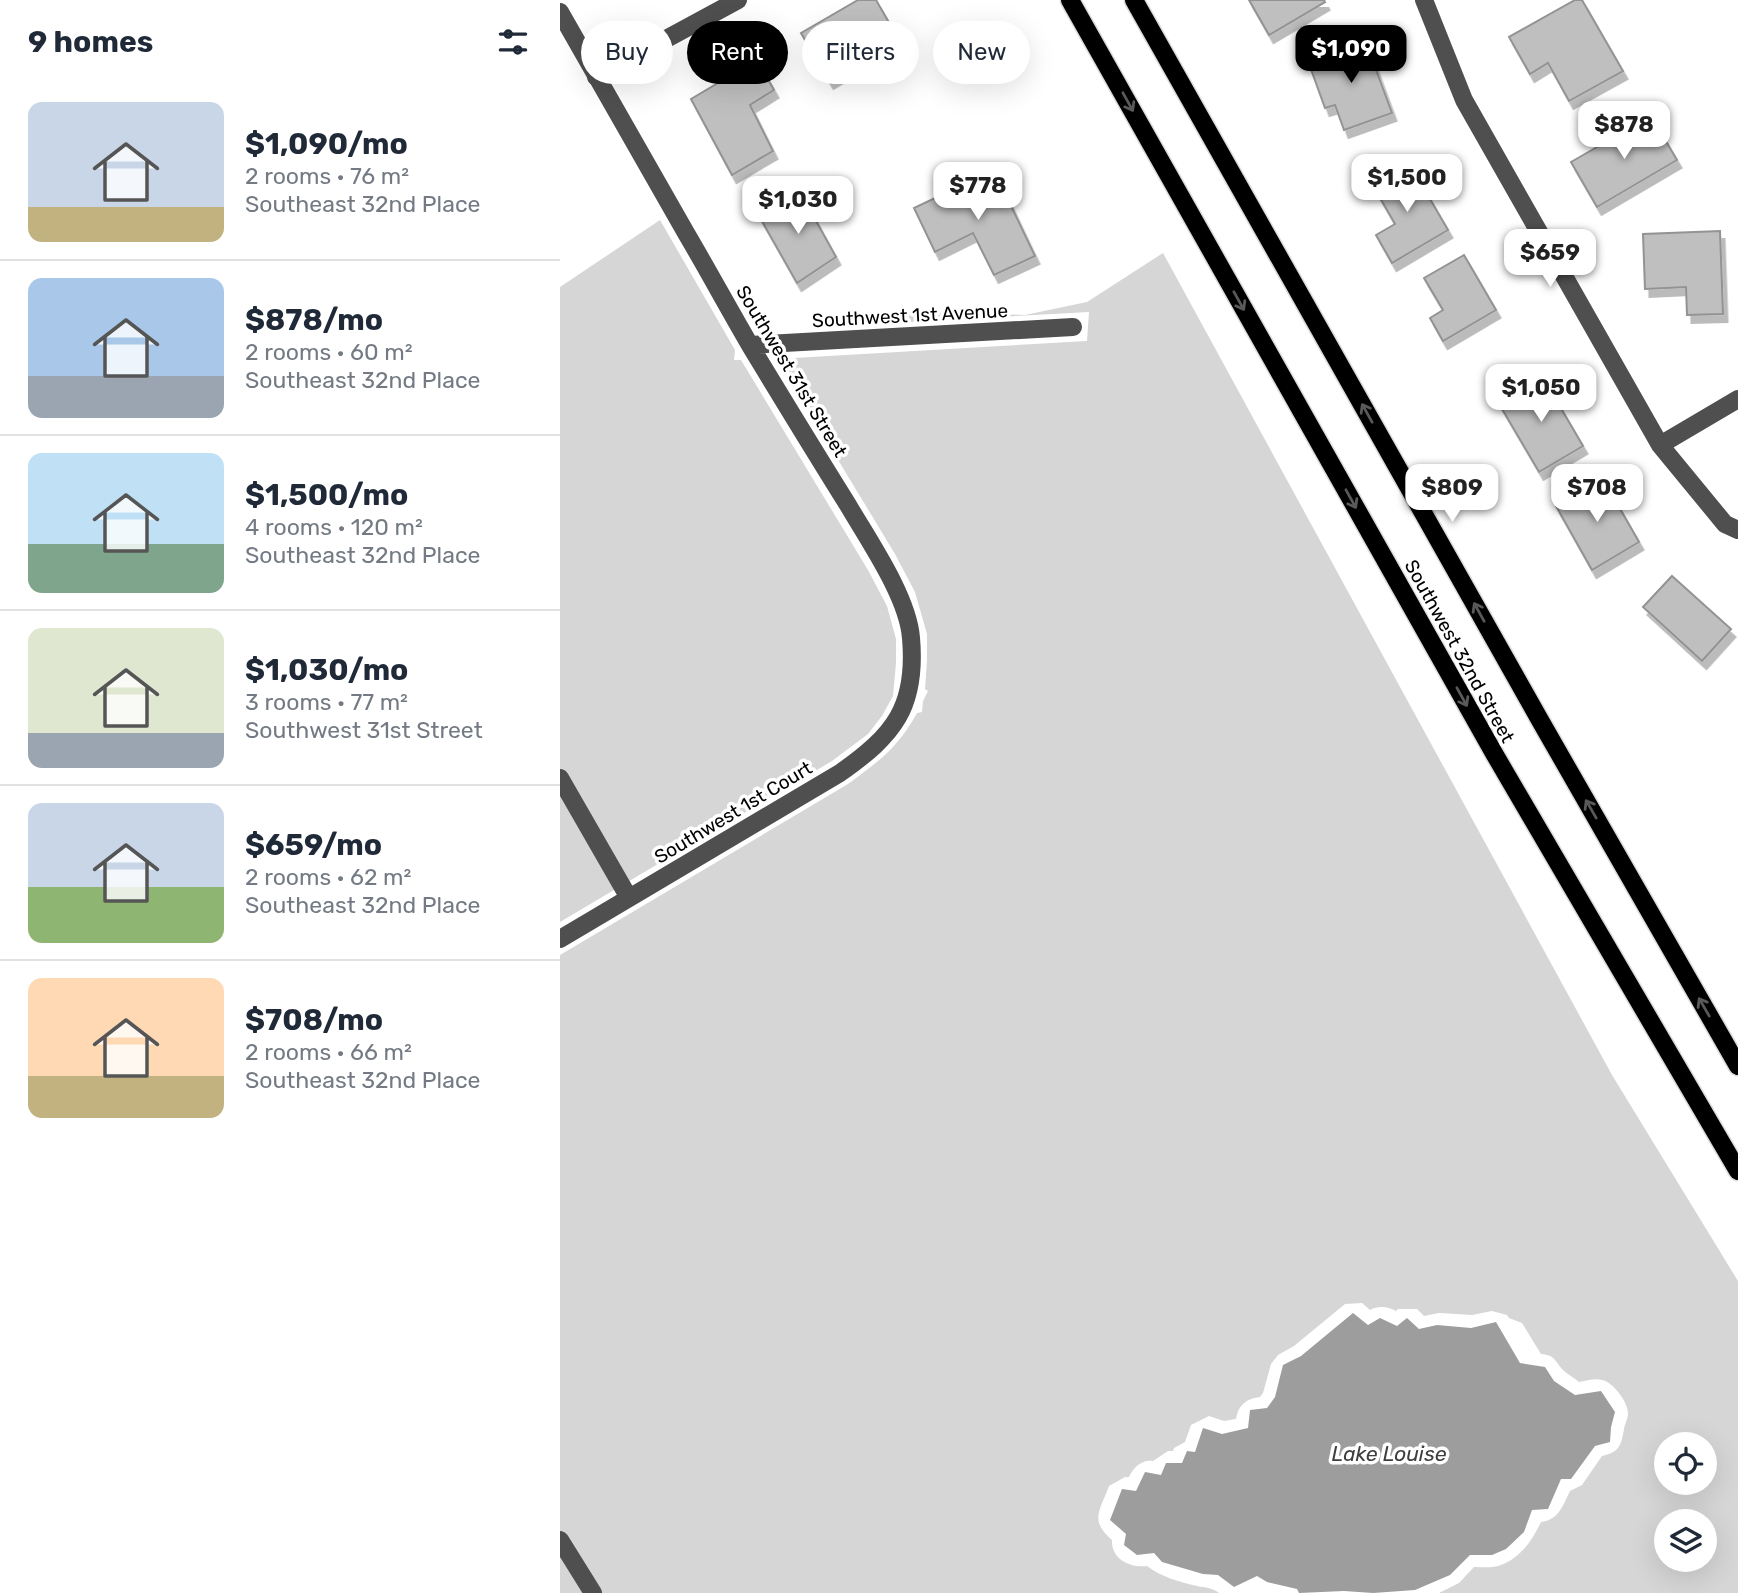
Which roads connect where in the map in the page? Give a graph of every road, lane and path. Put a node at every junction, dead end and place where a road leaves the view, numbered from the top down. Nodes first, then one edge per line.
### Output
1 (738, 0) edge
2 (1070, 0) edge
3 (1134, 0) edge
4 (1424, 0) edge
5 (560, 12) edge
6 (673, 35) edge
7 (581, 49) edge
8 (601, 84) edge
9 (1073, 327) dead end
10 (750, 345) junction
11 (1738, 399) edge
12 (1660, 445) junction
13 (1738, 530) edge
14 (908, 699) joint
15 (560, 778) edge
16 (629, 898) junction
17 (560, 939) edge
18 (1738, 1066) edge
19 (1738, 1171) edge
20 (560, 1540) edge
21 (593, 1593) edge

1 - 6 street
2 -> 19 main road, Southwest 32nd Street
18 -> 3 main road, Southwest 32nd Street
4 - 12 street
5 - 7 street, Southwest 31st Street
8 - 10 street, Southwest 31st Street
9 - 10 street, Southwest 1st Avenue
10 - 14 street, Southwest 31st Street
11 - 12 street
12 - 13 street
14 - 16 street, Southwest 1st Court
15 - 16 street
16 - 17 street, Southwest 1st Court
20 - 21 street

